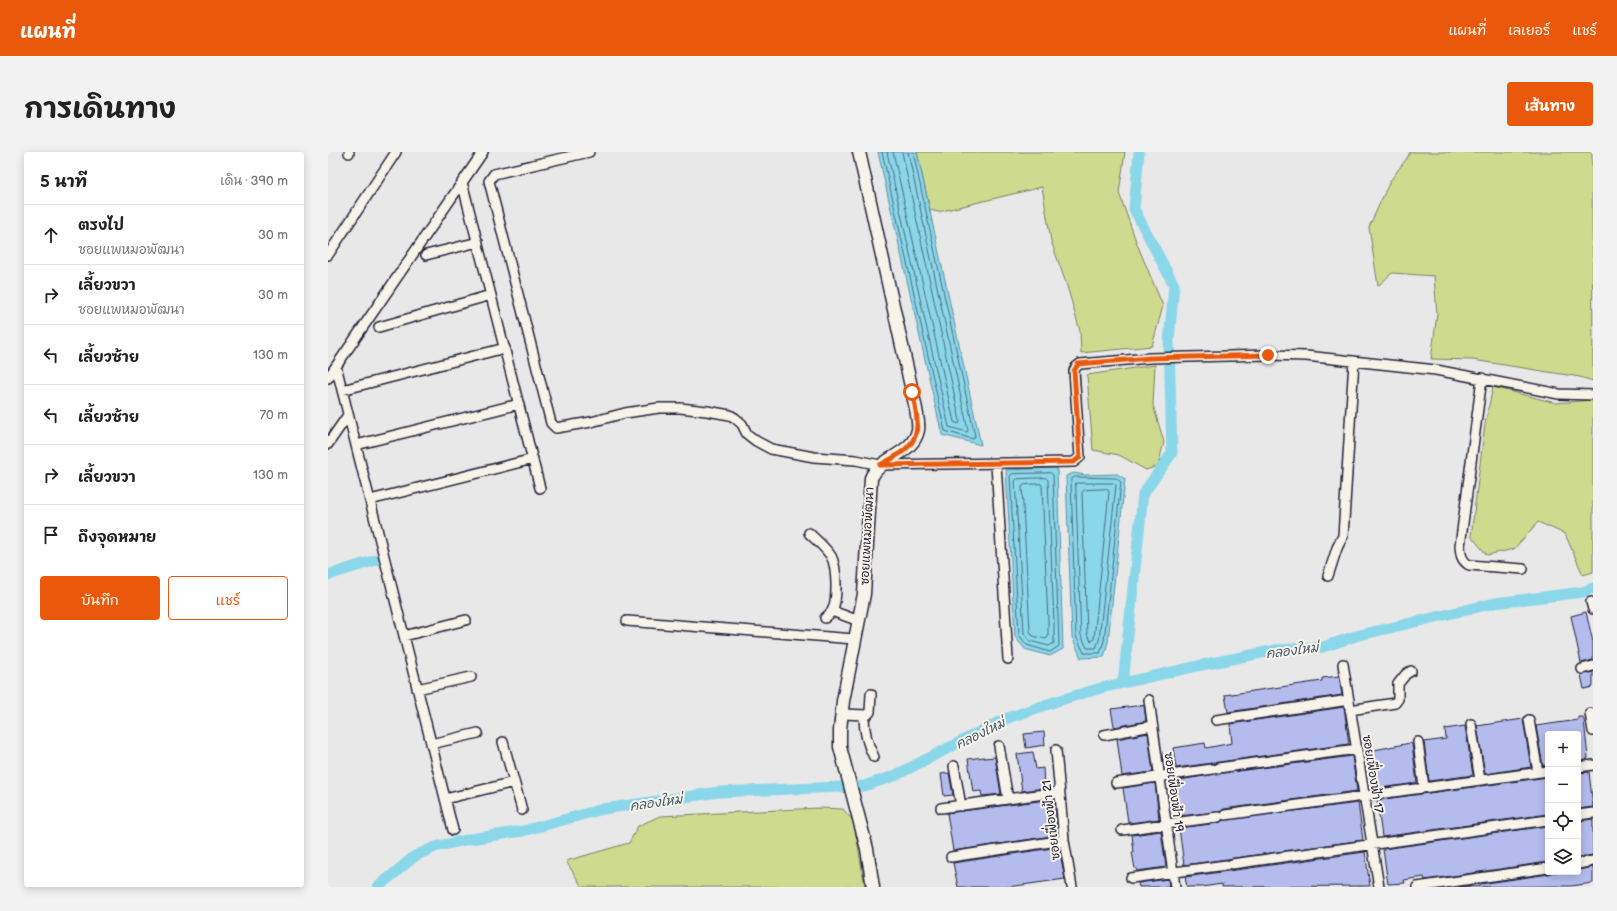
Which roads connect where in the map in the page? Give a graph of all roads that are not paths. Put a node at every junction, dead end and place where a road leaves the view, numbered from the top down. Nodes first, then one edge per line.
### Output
1 (396, 152) edge
2 (483, 152) edge
3 (589, 152) edge
4 (859, 152) edge
5 (462, 182) junction
6 (478, 242) junction
7 (328, 255) edge
8 (426, 255) dead end
9 (491, 295) junction
10 (379, 327) dead end
11 (504, 348) junction
12 (1354, 361) junction
13 (336, 366) junction
14 (328, 378) edge
15 (1482, 378) junction
16 (342, 390) junction
17 (1593, 395) edge
18 (519, 404) junction
19 (348, 415) junction
20 (328, 444) edge
21 (356, 445) junction
22 (533, 459) junction
23 (996, 464) junction
24 (880, 465) junction
25 (540, 488) dead end
26 (370, 500) junction
27 (810, 533) dead end
28 (1523, 569) dead end
29 (1328, 576) dead end
30 (859, 619) junction
31 (466, 620) dead end
32 (627, 621) dead end
33 (404, 636) junction
34 (854, 639) junction
35 (1008, 659) dead end
36 (1343, 664) dead end
37 (1593, 666) edge
38 (1582, 669) dead end
39 (1411, 671) dead end
40 (471, 677) dead end
41 (418, 689) junction
42 (871, 694) dead end
43 (1149, 700) dead end
44 (1349, 705) junction
45 (1590, 713) dead end
46 (842, 714) junction
47 (864, 716) junction
48 (1216, 720) dead end
49 (1529, 720) dead end
50 (1471, 724) dead end
51 (1152, 726) junction
52 (1593, 731) edge
53 (478, 733) dead end
54 (1104, 735) dead end
55 (503, 742) dead end
56 (1418, 742) dead end
57 (431, 744) junction
58 (999, 746) dead end
59 (1056, 750) dead end
60 (1357, 750) junction
61 (874, 757) dead end
62 (1593, 765) edge
63 (954, 766) dead end
64 (1581, 767) edge
65 (1545, 771) edge
66 (1538, 772) junction
67 (1159, 776) junction
68 (1480, 780) junction
69 (514, 782) junction
70 (1116, 783) dead end
71 (1424, 787) junction
72 (1059, 792) junction
73 (1364, 796) junction
74 (445, 799) junction
75 (1008, 799) junction
76 (961, 806) junction
77 (941, 808) dead end
78 (522, 810) dead end
79 (1593, 813) edge
80 (1581, 815) edge
81 (1545, 820) edge
82 (1166, 824) junction
83 (453, 830) dead end
84 (1122, 830) dead end
85 (1064, 840) junction
86 (1372, 845) junction
87 (950, 856) dead end
88 (1593, 861) edge
89 (1581, 863) edge
90 (1545, 868) edge
91 (1173, 872) junction
92 (1131, 878) dead end
93 (873, 887) edge
94 (1072, 887) edge
95 (1175, 887) edge
96 (1379, 887) edge
97 (1416, 887) edge

1 - 7 street
2 - 5 street
3 - 24 street
4 - 24 street
5 - 6 street
5 - 13 street
6 - 8 street
6 - 9 street
9 - 10 street
9 - 11 street
11 - 16 street
11 - 18 street
12 - 15 street
12 - 23 street
12 - 29 street
13 - 14 street
13 - 16 street
15 - 17 street
15 - 28 street
16 - 19 street
18 - 21 street
18 - 22 street
19 - 20 street
19 - 21 street
21 - 26 street
22 - 25 street
22 - 26 street
23 - 24 street
23 - 35 street
24 - 30 street, ซอยแพหมอพัฒนา
26 - 33 street
27 - 30 street
30 - 34 street, ซอยแพหมอพัฒนา
31 - 33 street
32 - 34 street
33 - 41 street
34 - 46 street, ซอยแพหมอพัฒนา
36 - 44 street, ซอยเฟื่องฟ้า 17
37 - 38 street
39 - 44 street
40 - 41 street
41 - 57 street
42 - 47 street
43 - 51 street, ซอยเฟื่องฟ้า 19
44 - 48 street
44 - 60 street, ซอยเฟื่องฟ้า 17
45 - 52 street
46 - 47 street
46 - 93 street, ซอยแพหมอพัฒนา
47 - 61 street
49 - 66 street
50 - 68 street
51 - 54 street
51 - 67 street, ซอยเฟื่องฟ้า 19
53 - 57 street
55 - 69 street
56 - 71 street
57 - 74 street
58 - 75 street
59 - 72 street, ซอยเฟื่องฟ้า 21
60 - 67 street
60 - 73 street, ซอยเฟื่องฟ้า 17
62 - 64 street
63 - 76 street
65 - 66 street
66 - 68 street
67 - 70 street
67 - 82 street, ซอยเฟื่องฟ้า 19
68 - 71 street
69 - 74 street
69 - 78 street
71 - 73 street
72 - 75 street
72 - 85 street, ซอยเฟื่องฟ้า 21
73 - 82 street
73 - 86 street, ซอยเฟื่องฟ้า 17
74 - 83 street
75 - 76 street
76 - 77 street
79 - 80 street
81 - 86 street
82 - 84 street
82 - 91 street, ซอยเฟื่องฟ้า 19
85 - 87 street
85 - 94 street, ซอยเฟื่องฟ้า 21
86 - 91 street
86 - 96 street, ซอยเฟื่องฟ้า 17
88 - 89 street
90 - 97 street
91 - 92 street
91 - 95 street, ซอยเฟื่องฟ้า 19

